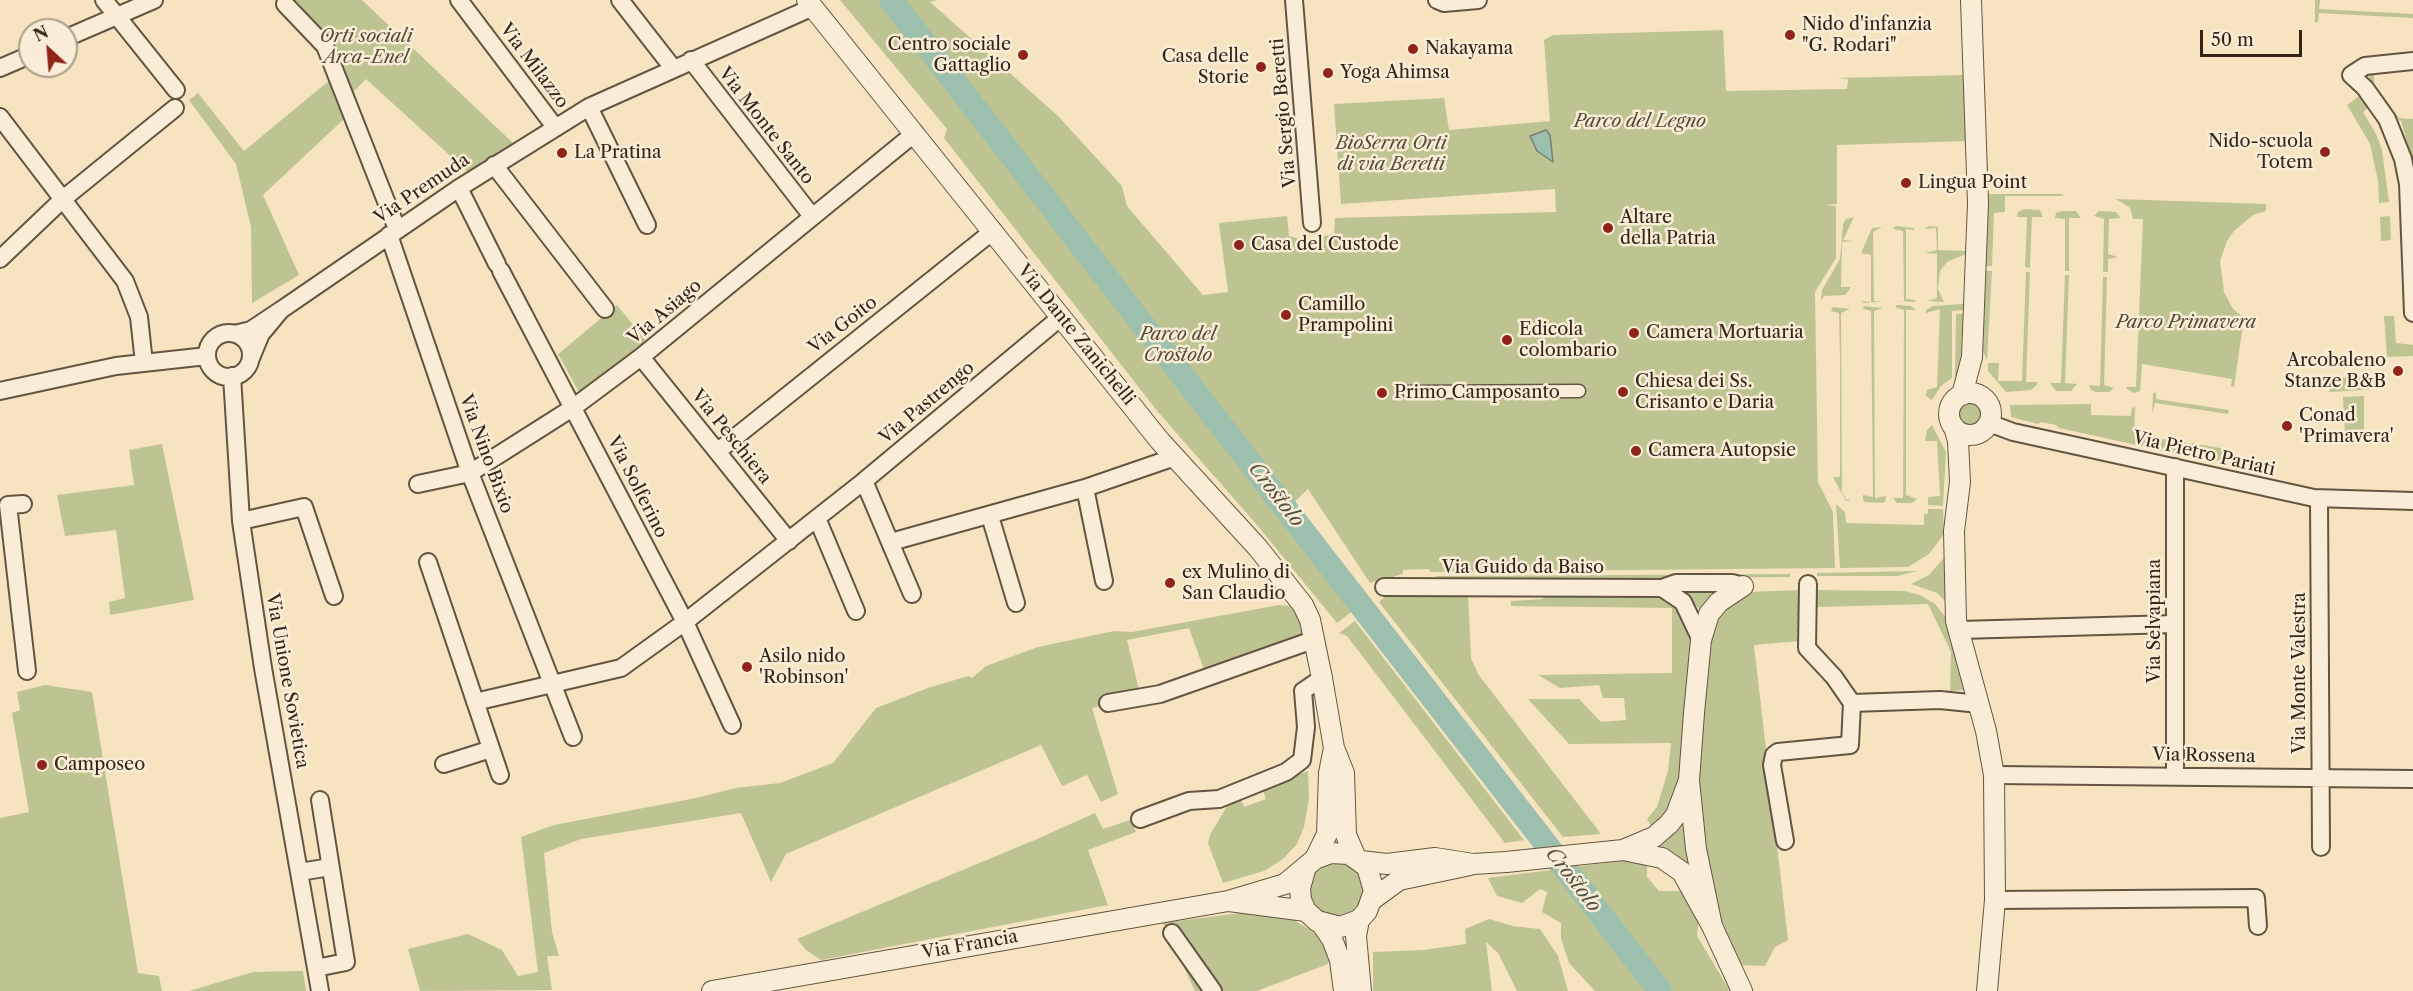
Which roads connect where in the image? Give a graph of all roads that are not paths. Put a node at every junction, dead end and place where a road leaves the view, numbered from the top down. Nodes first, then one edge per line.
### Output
1 (104, 0) edge
2 (154, 0) edge
3 (459, 0) edge
4 (620, 0) edge
5 (1294, 0) edge
6 (1437, 0) edge
7 (1478, 0) edge
8 (1971, 0) edge
9 (285, 4) dead end
10 (810, 4) edge
11 (116, 16) junction
12 (78, 33) edge
13 (18, 60) edge
14 (691, 60) junction
15 (2413, 61) edge
16 (0, 68) edge
17 (674, 68) junction
18 (176, 90) dead end
19 (589, 107) junction
20 (175, 108) dead end
21 (0, 117) edge
22 (555, 127) junction
23 (915, 133) junction
24 (494, 165) junction
25 (459, 188) junction
26 (63, 199) junction
27 (811, 215) junction
28 (1312, 223) dead end
29 (647, 225) dead end
30 (993, 231) junction
31 (393, 232) junction
32 (2412, 232) edge
33 (0, 259) edge
34 (605, 309) dead end
35 (281, 310) junction
36 (2413, 313) edge
37 (1061, 317) junction
38 (235, 334) junction
39 (207, 356) junction
40 (641, 357) junction
41 (1972, 357) junction
42 (251, 358) junction
43 (144, 363) junction
44 (232, 376) junction
45 (0, 391) edge
46 (1579, 391) dead end
47 (1409, 392) dead end
48 (1962, 395) junction
49 (1982, 397) junction
50 (574, 407) junction
51 (1954, 427) junction
52 (1985, 427) junction
53 (718, 451) junction
54 (1175, 458) junction
55 (2175, 467) junction
56 (470, 472) junction
57 (864, 481) junction
58 (1960, 482) junction
59 (418, 484) dead end
60 (1085, 488) junction
61 (2319, 499) junction
62 (2413, 501) edge
63 (23, 504) dead end
64 (990, 516) junction
65 (817, 518) junction
66 (241, 521) junction
67 (789, 541) junction
68 (891, 542) junction
69 (428, 562) dead end
70 (1104, 581) dead end
71 (1808, 584) dead end
72 (1743, 586) joint
73 (1384, 587) dead end
74 (1662, 588) junction
75 (912, 594) dead end
76 (334, 596) dead end
77 (1016, 603) dead end
78 (856, 611) dead end
79 (685, 622) junction
80 (2174, 624) junction
81 (1960, 630) junction
82 (1313, 640) junction
83 (1701, 640) junction
84 (27, 671) dead end
85 (1322, 678) junction
86 (553, 685) junction
87 (475, 702) junction
88 (1108, 703) dead end
89 (1852, 703) junction
90 (1980, 704) junction
91 (732, 725) dead end
92 (573, 737) dead end
93 (1334, 748) junction
94 (491, 749) junction
95 (444, 764) dead end
96 (500, 775) dead end
97 (1994, 775) junction
98 (2175, 775) junction
99 (2319, 777) junction
100 (2413, 778) edge
101 (1689, 780) junction
102 (320, 800) dead end
103 (1140, 819) dead end
104 (1785, 841) dead end
105 (2321, 847) dead end
106 (1615, 851) junction
107 (1359, 859) junction
108 (1473, 864) junction
109 (1310, 865) junction
110 (330, 867) junction
111 (300, 872) junction
112 (1373, 899) junction
113 (1995, 900) junction
114 (1228, 901) junction
115 (1314, 917) junction
116 (1359, 920) junction
117 (1713, 926) junction
118 (2258, 926) dead end
119 (1172, 933) dead end
120 (316, 968) junction
121 (320, 991) edge
122 (712, 991) edge
123 (1212, 991) edge
124 (1344, 991) edge
125 (1361, 991) edge
126 (1742, 991) edge
127 (1987, 991) edge

1 - 11 street
2 - 11 street
3 - 22 street, Via Milazzo
4 - 17 street
5 - 28 street, Via Sergio Beretti
6 - 7 street
8 - 41 street
9 - 31 street, Via Nino Bixio
10 - 14 street, Via Premuda
10 - 23 street, Via Dante Zanichelli
11 - 12 street
11 - 18 street
13 - 16 street
14 - 17 street, Via Premuda
14 - 27 street, Via Monte Santo
15 - 32 street
17 - 19 street, Via Premuda
19 - 22 street, Via Premuda
19 - 29 street
20 - 26 street
21 - 26 street
22 - 24 street, Via Premuda
23 - 27 street, Via Asiago
23 - 30 street, Via Dante Zanichelli
24 - 25 street, Via Premuda
24 - 34 street
25 - 31 street, Via Premuda
25 - 50 street, Via Solferino
26 - 33 street
26 - 43 street
27 - 40 street, Via Asiago
30 - 37 street, Via Dante Zanichelli
30 - 53 street, Via Goito
31 - 35 street, Via Premuda
31 - 56 street, Via Nino Bixio
32 - 36 street
35 - 38 street, Via Premuda
35 - 42 street, Via Premuda
37 - 54 street, Via Dante Zanichelli
37 - 57 street, Via Pastrengo
38 - 39 street, Via Premuda
38 - 42 street
39 - 43 street
39 - 44 street
40 - 50 street, Via Asiago
40 - 53 street, Via Peschiera
41 - 48 street
41 - 49 street
42 - 44 street, Via Premuda
43 - 45 street
44 - 66 street, Via Unione Sovietica
46 - 47 street
48 - 49 street
48 - 51 street
49 - 52 street
50 - 56 street, Via Asiago
50 - 79 street, Via Solferino
51 - 52 street
51 - 58 street
52 - 55 street, Via Pietro Pariati
52 - 58 street
53 - 67 street, Via Peschiera
54 - 60 street
54 - 82 street, Via Dante Zanichelli
55 - 61 street, Via Pietro Pariati
55 - 80 street, Via Selvapiana
56 - 59 street, Via Asiago
56 - 86 street, Via Nino Bixio
57 - 65 street, Via Pastrengo
57 - 68 street
58 - 81 street
60 - 64 street
60 - 70 street
61 - 62 street, Via Pietro Pariati
61 - 99 street, Via Monte Valestra
63 - 84 street
64 - 68 street
64 - 77 street
65 - 67 street, Via Pastrengo
65 - 78 street
66 - 76 street
66 - 111 street, Via Unione Sovietica
67 - 79 street, Via Pastrengo
68 - 75 street
69 - 87 street
71 - 89 street
72 - 74 street, Via Guido da Baiso
72 - 83 street
73 - 74 street, Via Guido da Baiso
74 - 83 street
79 - 86 street, Via Pastrengo
79 - 91 street, Via Solferino
80 - 81 street
80 - 98 street, Via Selvapiana
81 - 90 street
82 - 85 street, Via Dante Zanichelli
82 - 88 street
83 - 101 street
85 - 93 street, Via Dante Zanichelli
85 - 103 street
86 - 87 street
86 - 92 street, Via Nino Bixio
87 - 94 street
89 - 90 street
89 - 104 street
90 - 97 street
93 - 107 street
93 - 109 street
94 - 95 street
94 - 96 street
97 - 98 street, Via Rossena
97 - 113 street
98 - 99 street, Via Rossena
99 - 100 street, Via Rossena
99 - 105 street, Via Monte Valestra
101 - 106 street
101 - 117 street
102 - 110 street
106 - 108 street
106 - 117 street
107 - 108 street, Via Francia
107 - 109 street, Via Francia
107 - 112 street
108 - 112 street
109 - 114 street, Via Francia
109 - 115 street
110 - 111 street
110 - 120 street
111 - 120 street, Via Unione Sovietica
112 - 116 street
113 - 118 street
113 - 127 street
114 - 115 street, Via Francia
114 - 122 street, Via Francia
115 - 116 street, Via Francia
115 - 124 street
116 - 125 street
117 - 126 street
119 - 123 street
120 - 121 street, Via Unione Sovietica

